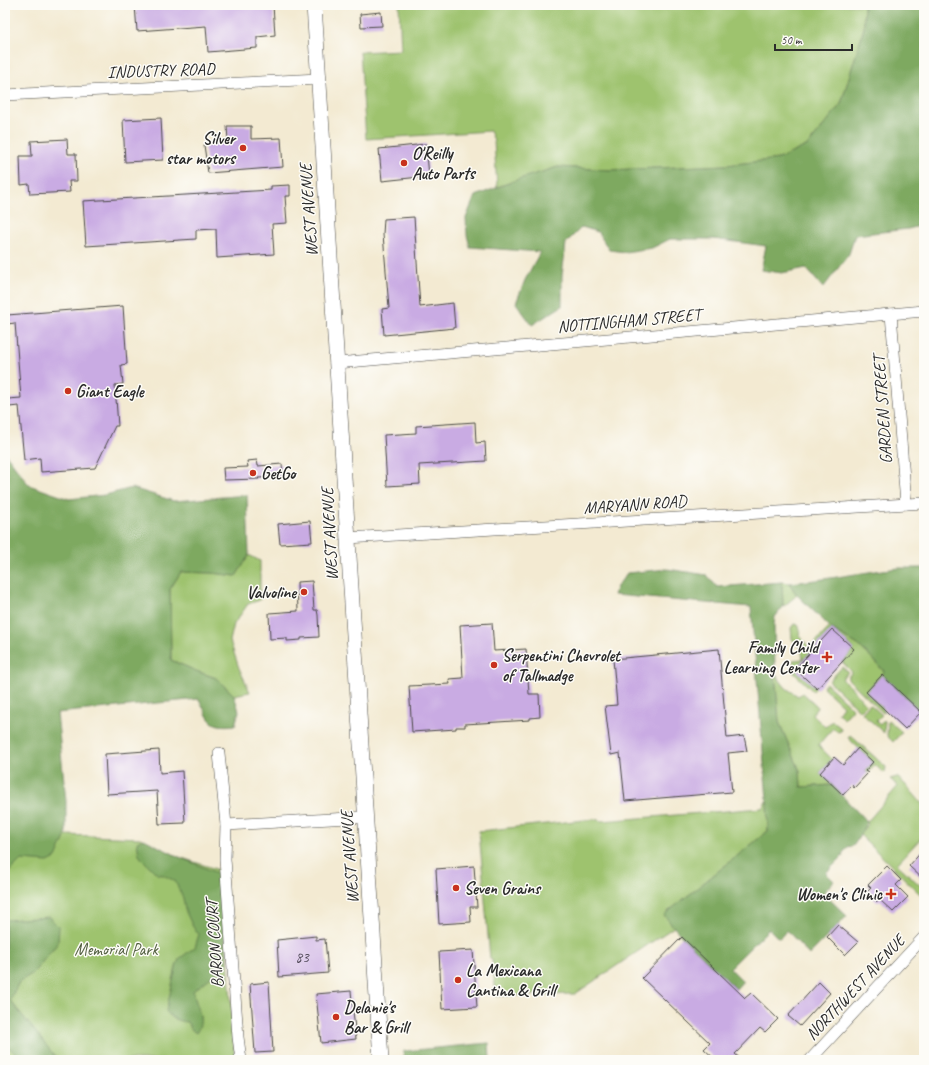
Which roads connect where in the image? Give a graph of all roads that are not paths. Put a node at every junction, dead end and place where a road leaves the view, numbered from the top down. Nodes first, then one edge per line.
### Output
1 (314, 5) edge
2 (319, 79) junction
3 (5, 95) edge
4 (924, 311) edge
5 (891, 314) junction
6 (337, 363) junction
7 (924, 503) edge
8 (906, 504) junction
9 (348, 538) junction
10 (219, 753) dead end
11 (366, 817) junction
12 (226, 825) junction
13 (924, 937) edge
14 (241, 1060) edge
15 (381, 1060) edge
16 (810, 1060) edge

1 - 2 main road, WEST AVENUE
2 - 3 street, INDUSTRY ROAD
2 - 6 main road, WEST AVENUE
4 - 5 street, NOTTINGHAM STREET
5 - 6 street, NOTTINGHAM STREET
5 - 8 street, GARDEN STREET
6 - 9 main road, WEST AVENUE
7 - 8 street, MARYANN ROAD
8 - 9 street, MARYANN ROAD
9 - 11 main road, WEST AVENUE
10 - 12 street, BARON COURT
11 - 12 street
11 - 15 main road, WEST AVENUE
12 - 14 street, BARON COURT
13 - 16 street, NORTHWEST AVENUE

